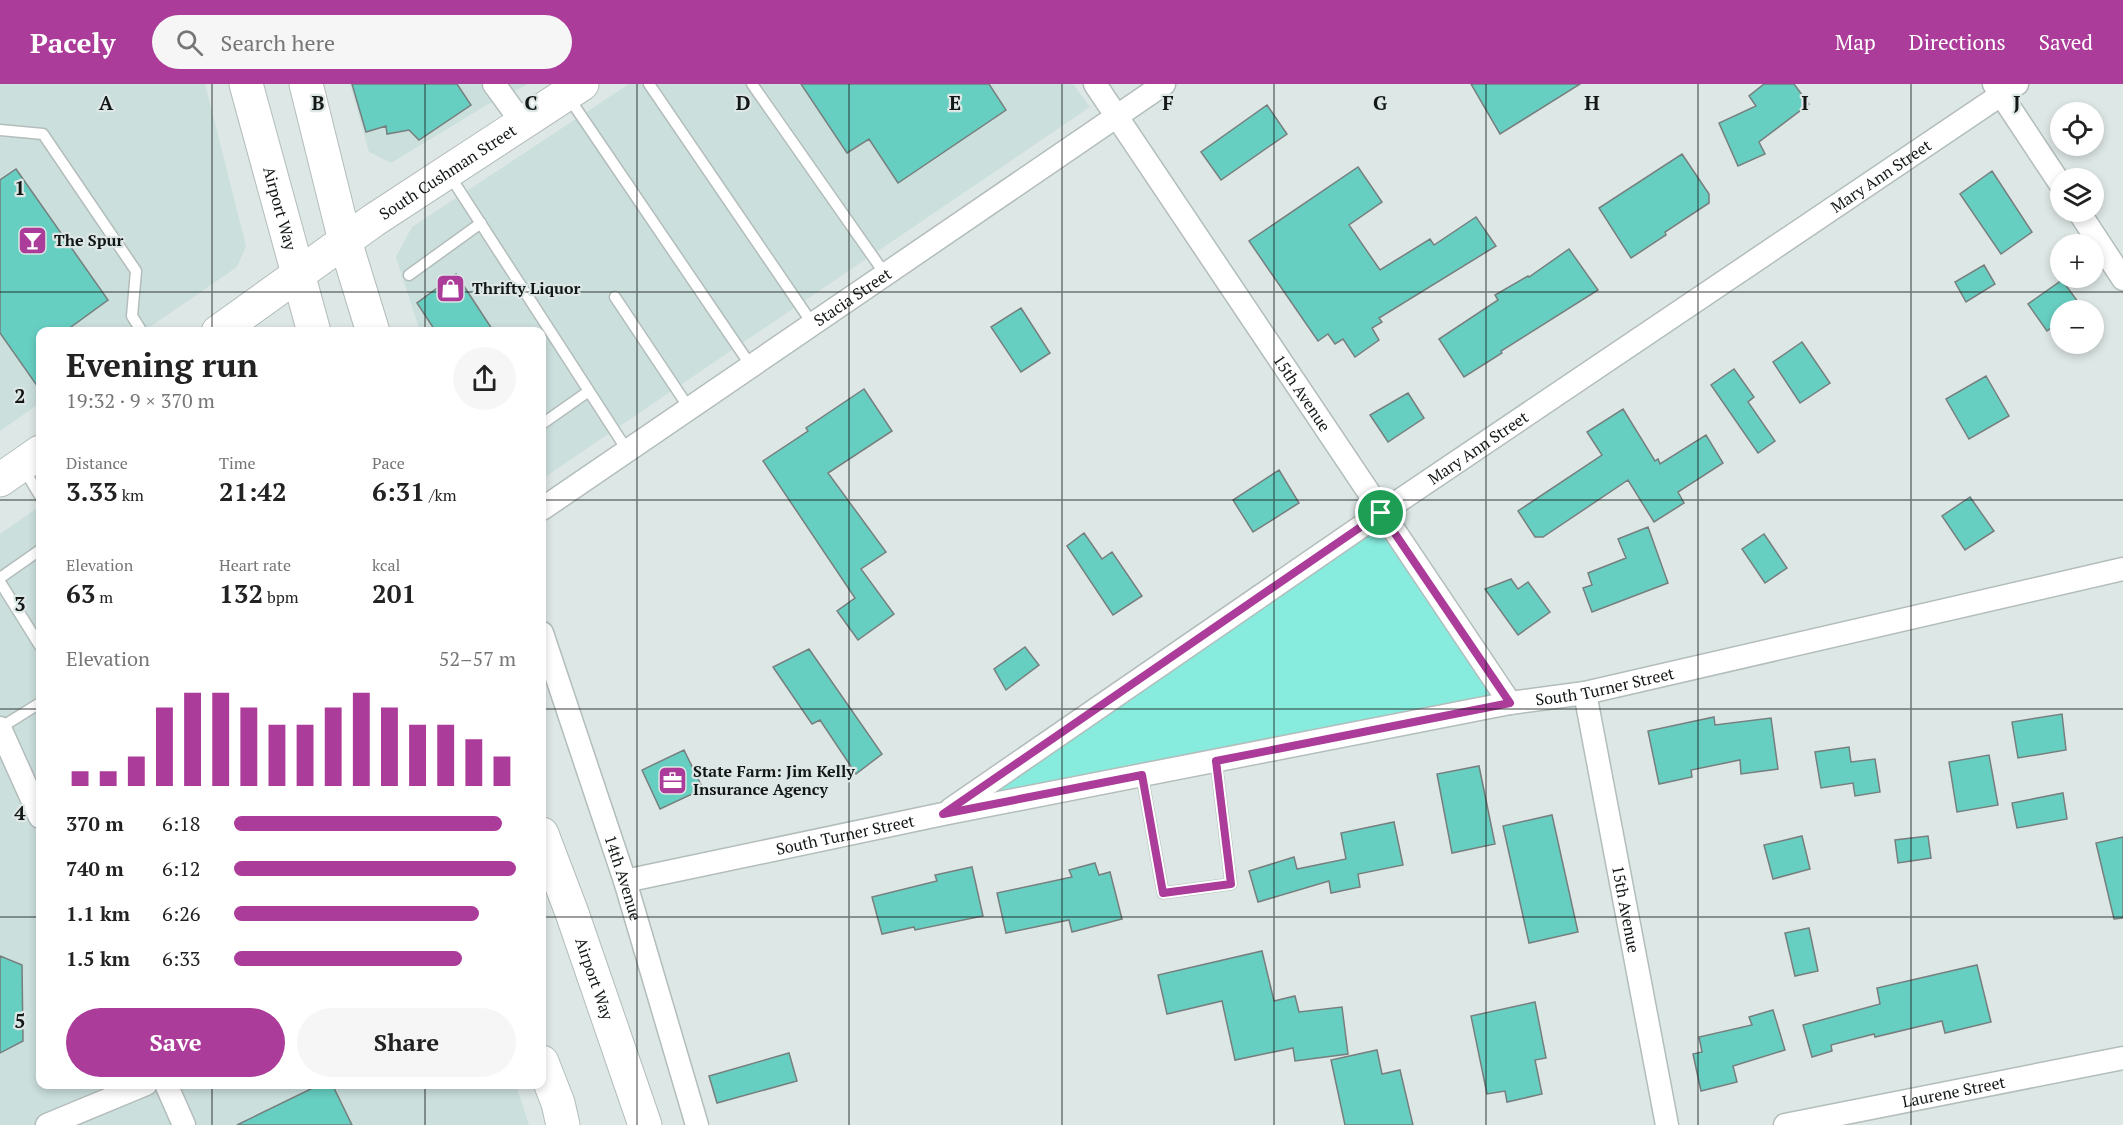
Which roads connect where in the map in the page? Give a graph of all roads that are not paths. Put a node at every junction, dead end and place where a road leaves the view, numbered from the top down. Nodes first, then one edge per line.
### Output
1 (246, 84) edge
2 (306, 84) edge
3 (494, 84) edge
4 (649, 84) edge
5 (752, 84) edge
6 (1095, 84) edge
7 (1164, 84) edge
8 (2004, 87) edge
9 (574, 89) edge
10 (1117, 114) junction
11 (524, 124) junction
12 (0, 130) edge
13 (2051, 168) edge
14 (448, 172) junction
15 (2086, 222) edge
16 (481, 223) junction
17 (345, 241) junction
18 (885, 274) junction
19 (409, 275) dead end
20 (298, 276) junction
21 (2123, 279) edge
22 (615, 297) dead end
23 (813, 323) junction
24 (139, 327) edge
25 (225, 327) edge
26 (313, 327) edge
27 (371, 327) edge
28 (751, 366) junction
29 (589, 391) junction
30 (689, 408) junction
31 (546, 421) edge
32 (627, 450) junction
33 (21, 466) edge
34 (36, 490) edge
35 (546, 506) edge
36 (1381, 513) junction
37 (36, 553) edge
38 (2123, 569) edge
39 (0, 580) edge
40 (36, 639) edge
41 (546, 645) edge
42 (1585, 693) junction
43 (1510, 703) junction
44 (36, 706) edge
45 (0, 728) edge
46 (1216, 761) junction
47 (1142, 775) junction
48 (36, 808) edge
49 (943, 814) junction
50 (546, 845) edge
51 (625, 881) junction
52 (2123, 1058) edge
53 (546, 1072) edge
54 (134, 1089) edge
55 (168, 1089) edge
56 (47, 1125) edge
57 (184, 1125) edge
58 (563, 1125) edge
59 (645, 1125) edge
60 (697, 1125) edge
61 (1667, 1125) edge
62 (1785, 1125) edge

1 - 20 main road, Airport Way
2 - 17 main road
3 - 11 street
4 - 23 lane
5 - 18 lane
6 - 10 street, 15th Avenue
7 - 10 street, Stacia Street
8 - 13 street
8 - 36 street, Mary Ann Street
9 - 11 main road, South Cushman Street
9 - 28 lane
10 - 18 street, Stacia Street
10 - 36 street, 15th Avenue
11 - 14 main road, South Cushman Street
12 - 24 lane
14 - 16 lane
14 - 17 main road, South Cushman Street
15 - 21 street
16 - 19 lane
16 - 29 lane
17 - 20 main road, South Cushman Street
17 - 27 main road
18 - 23 street, Stacia Street
20 - 25 main road, South Cushman Street
20 - 26 main road, Airport Way
22 - 30 lane
23 - 28 street, Stacia Street
28 - 30 street, Stacia Street
29 - 31 lane
29 - 32 lane
30 - 32 street, Stacia Street
32 - 35 street, Stacia Street
33 - 34 lane
36 - 43 street, 15th Avenue
36 - 49 street, Mary Ann Street
37 - 39 lane
38 - 42 street, South Turner Street
39 - 40 lane
41 - 51 street, 14th Avenue
42 - 43 street, South Turner Street
42 - 61 street, 15th Avenue
43 - 46 street, South Turner Street
44 - 45 lane
45 - 48 street
46 - 47 street, South Turner Street
46 - 47 lane
47 - 49 street, South Turner Street
49 - 51 street, South Turner Street
50 - 59 main road, Airport Way
51 - 60 street, 14th Avenue
52 - 62 street, Laurene Street
53 - 58 main road
54 - 56 street
55 - 57 street

